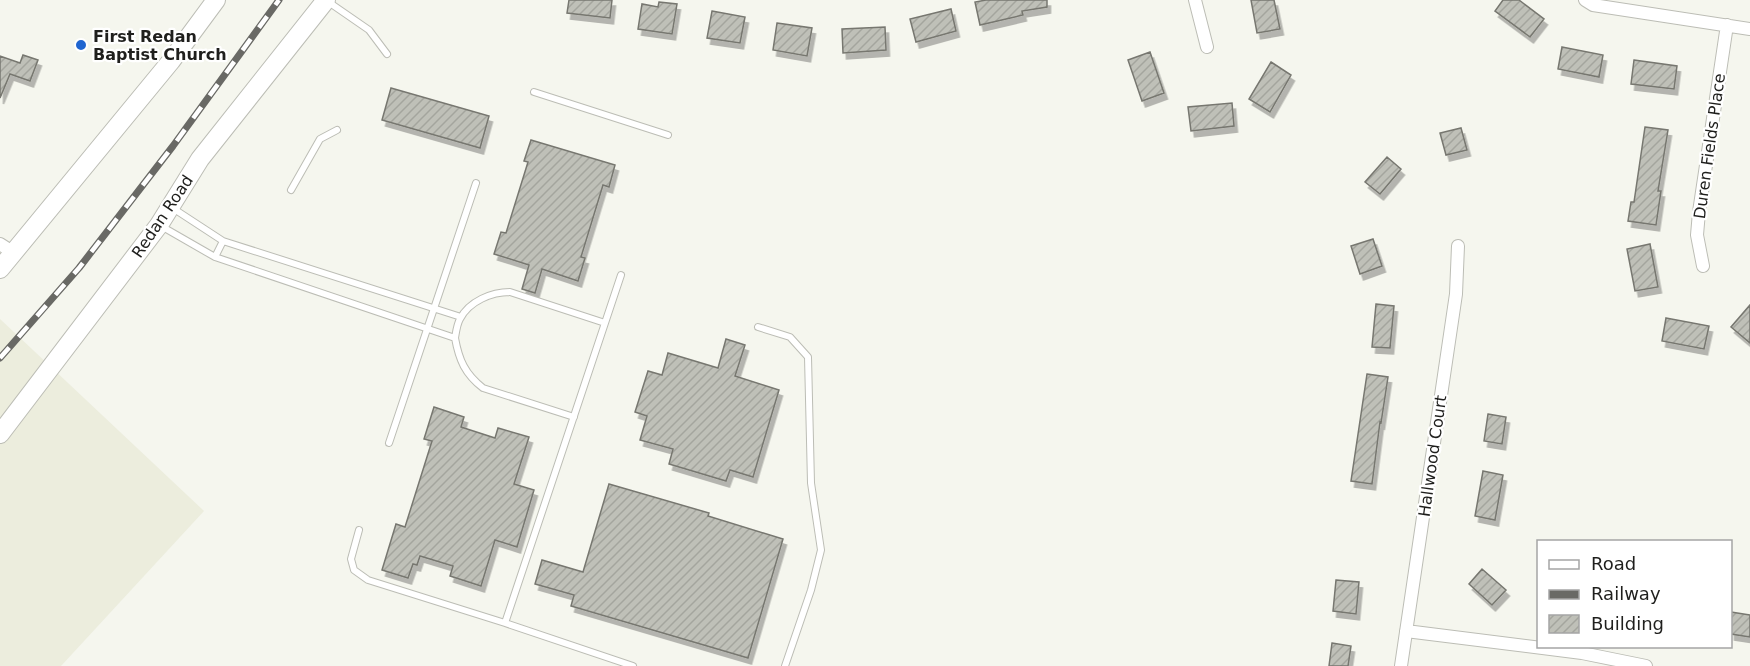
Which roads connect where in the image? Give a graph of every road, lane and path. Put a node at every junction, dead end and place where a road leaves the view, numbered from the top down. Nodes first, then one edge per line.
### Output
1 (216, 0) edge
2 (326, 0) edge
3 (1195, 0) edge
4 (1585, 0) edge
5 (1727, 25) junction
6 (1750, 29) edge
7 (1207, 47) dead end
8 (387, 54) dead end
9 (534, 92) dead end
10 (337, 130) dead end
11 (668, 135) dead end
12 (476, 183) dead end
13 (291, 190) dead end
14 (170, 207) junction
15 (159, 225) junction
16 (223, 241) junction
17 (1458, 246) dead end
18 (7, 249) edge
19 (215, 257) junction
20 (1703, 266) dead end
21 (0, 269) edge
22 (621, 275) dead end
23 (434, 309) junction
24 (461, 317) junction
25 (605, 323) junction
26 (758, 327) dead end
27 (428, 329) junction
28 (455, 338) junction
29 (574, 417) junction
30 (0, 434) edge
31 (389, 443) dead end
32 (359, 530) dead end
33 (506, 623) junction
34 (1406, 631) junction
35 (1537, 647) edge
36 (1542, 648) edge
37 (633, 666) edge
38 (784, 666) edge
39 (1401, 666) edge
40 (1646, 666) edge

1 - 18 main road
2 - 8 lane
2 - 14 main road, Redan Road
3 - 7 street
4 - 5 street
5 - 6 street
5 - 20 street, Duren Fields Place
9 - 11 lane
10 - 13 lane
12 - 23 lane
14 - 15 main road, Redan Road
14 - 16 lane
15 - 19 lane
15 - 30 main road, Redan Road
16 - 19 lane
16 - 23 lane
17 - 34 street, Hallwood Court
18 - 21 main road
19 - 27 lane
22 - 25 lane
23 - 24 lane
23 - 27 lane
24 - 25 lane
24 - 28 lane
25 - 29 lane
26 - 38 lane
27 - 28 lane
27 - 31 lane
28 - 29 lane
29 - 33 lane
32 - 33 lane
33 - 37 lane
34 - 35 street
34 - 39 street, Hallwood Court
36 - 40 street

